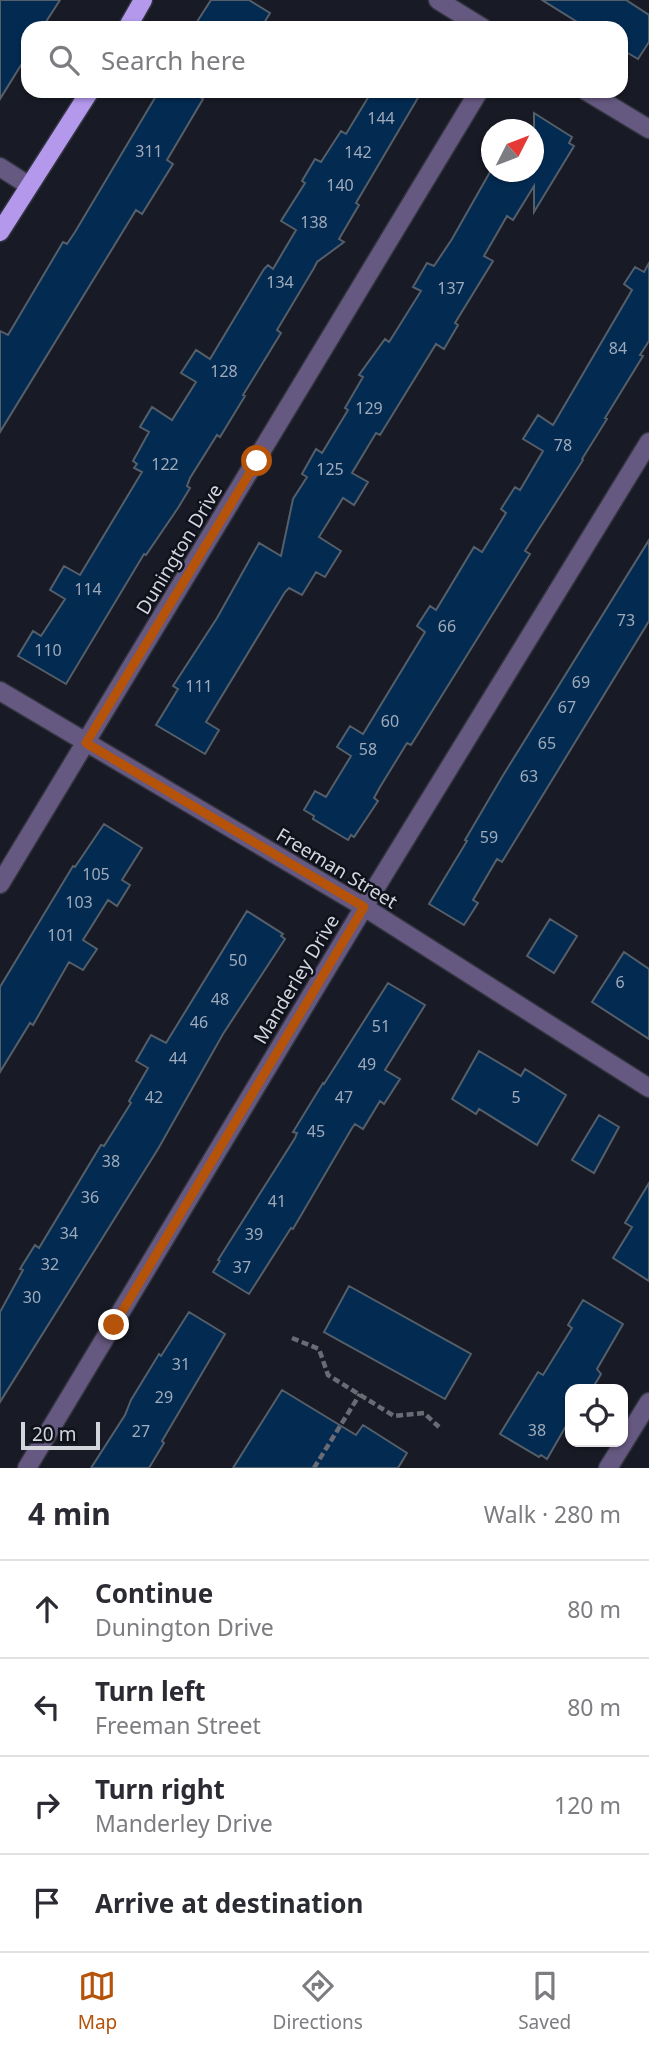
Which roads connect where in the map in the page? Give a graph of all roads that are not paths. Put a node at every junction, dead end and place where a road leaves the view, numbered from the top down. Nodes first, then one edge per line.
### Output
1 (144, 0) edge
2 (438, 0) edge
3 (131, 21) edge
4 (472, 21) edge
5 (85, 98) edge
6 (476, 98) edge
7 (598, 98) edge
8 (649, 129) edge
9 (0, 167) edge
10 (28, 185) junction
11 (0, 232) edge
12 (649, 442) edge
13 (0, 691) edge
14 (86, 743) junction
15 (0, 884) edge
16 (364, 907) junction
17 (649, 1088) edge
18 (649, 1402) edge
19 (27, 1468) edge
20 (608, 1468) edge

1 - 3 main road
2 - 4 street
5 - 10 main road
6 - 14 street, Dunington Drive
7 - 8 street
9 - 10 street
10 - 11 main road
12 - 16 street, Manderley Drive
13 - 14 street, Freeman Street
14 - 15 street, Dunington Drive
14 - 16 street, Freeman Street
16 - 17 street, Freeman Street
16 - 19 street, Manderley Drive
18 - 20 street

